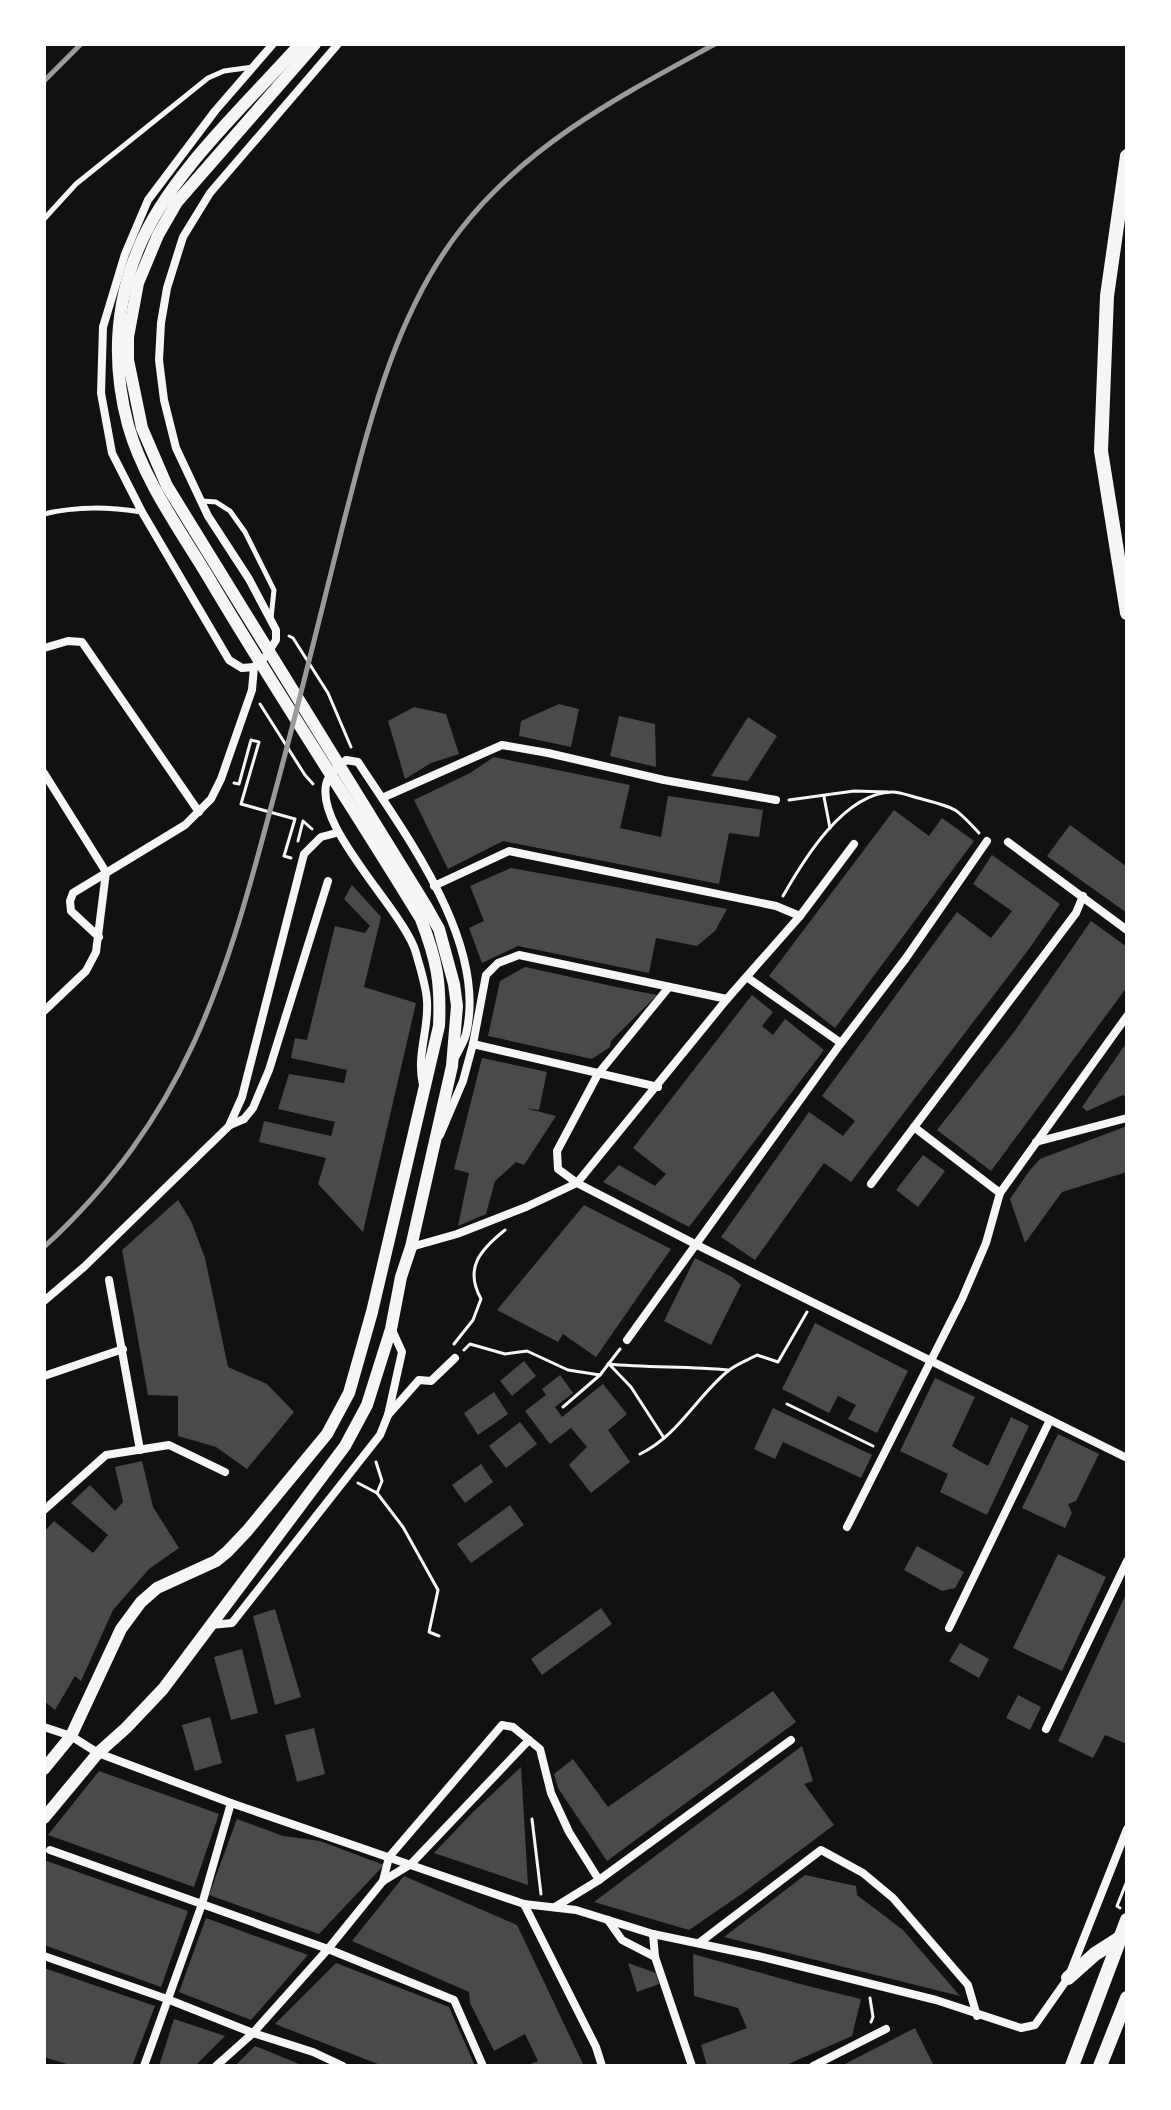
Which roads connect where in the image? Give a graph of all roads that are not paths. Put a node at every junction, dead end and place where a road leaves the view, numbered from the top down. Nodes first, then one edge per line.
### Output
1 (273, 44) edge
2 (300, 44) edge
3 (315, 44) edge
4 (338, 44) edge
5 (254, 67) junction
6 (1127, 156) edge
7 (44, 219) edge
8 (200, 501) junction
9 (142, 512) junction
10 (44, 514) edge
11 (1127, 613) edge
12 (270, 619) junction
13 (44, 648) edge
14 (254, 667) junction
15 (45, 773) edge
16 (382, 798) junction
17 (776, 800) road end
18 (199, 812) junction
19 (336, 833) junction
20 (987, 841) road end
21 (1008, 842) dead end
22 (854, 844) dead end
23 (106, 872) junction
24 (328, 881) dead end
25 (434, 886) junction
26 (1083, 896) junction
27 (800, 916) junction
28 (1127, 930) edge
29 (99, 937) junction
30 (748, 978) junction
31 (669, 987) junction
32 (727, 999) junction
33 (44, 1011) edge
34 (1127, 1016) edge
35 (841, 1043) junction
36 (473, 1044) junction
37 (452, 1066) junction
38 (598, 1074) junction
39 (658, 1087) junction
40 (424, 1090) junction
41 (1127, 1118) edge
42 (229, 1126) junction
43 (914, 1127) junction
44 (1035, 1142) junction
45 (434, 1147) junction
46 (577, 1183) junction
47 (871, 1184) dead end
48 (1000, 1193) junction
49 (695, 1244) junction
50 (411, 1247) junction
51 (109, 1280) dead end
52 (44, 1301) edge
53 (391, 1329) junction
54 (627, 1340) road end
55 (123, 1349) junction
56 (455, 1358) road end
57 (929, 1359) junction
58 (44, 1376) edge
59 (388, 1415) junction
60 (1050, 1420) junction
61 (140, 1450) junction
62 (1127, 1458) edge
63 (225, 1472) dead end
64 (44, 1510) edge
65 (847, 1527) dead end
66 (1127, 1561) edge
67 (210, 1625) junction
68 (949, 1628) dead end
69 (44, 1727) edge
70 (1046, 1729) dead end
71 (71, 1736) junction
72 (529, 1740) junction
73 (791, 1740) dead end
74 (98, 1753) junction
75 (44, 1769) edge
76 (231, 1803) junction
77 (44, 1818) edge
78 (1127, 1829) edge
79 (50, 1850) dead end
80 (389, 1857) junction
81 (411, 1864) junction
82 (599, 1880) junction
83 (383, 1881) junction
84 (202, 1904) junction
85 (524, 1904) junction
86 (554, 1907) junction
87 (608, 1920) junction
88 (1127, 1920) edge
89 (653, 1934) junction
90 (1120, 1938) junction
91 (699, 1943) junction
92 (328, 1949) junction
93 (44, 1956) edge
94 (655, 1957) junction
95 (1068, 1978) junction
96 (1127, 1998) edge
97 (167, 1999) junction
98 (977, 2016) junction
99 (1123, 2017) edge
100 (886, 2029) dead end
101 (253, 2033) junction
102 (144, 2066) edge
103 (216, 2066) edge
104 (343, 2066) edge
105 (483, 2066) edge
106 (602, 2066) edge
107 (692, 2066) edge
108 (813, 2066) edge
109 (1072, 2066) edge
110 (1100, 2066) edge

1 - 5 street
2 - 40 main road
3 - 37 main road
4 - 8 street
5 - 7 lane
5 - 9 street
6 - 11 main road
8 - 12 street
8 - 12 lane
9 - 10 lane
9 - 14 street
12 - 14 street
13 - 18 street
14 - 18 street
15 - 23 street
16 - 17 street
16 - 19 street
16 - 25 street
18 - 23 street
19 - 40 street
19 - 42 street
20 - 35 street
21 - 26 street
22 - 27 street
23 - 29 street
23 - 29 street
24 - 42 street
25 - 27 street
25 - 37 street
26 - 28 street
26 - 43 street
27 - 30 street
29 - 33 street
30 - 32 street
30 - 35 street
31 - 32 street
31 - 36 street
31 - 38 street
32 - 39 street
34 - 44 street
35 - 49 street
36 - 38 street
36 - 45 street
37 - 45 main road
38 - 39 street
38 - 46 street
39 - 46 street
40 - 71 main road
41 - 44 street
42 - 52 street
43 - 47 street
43 - 48 street
44 - 48 street
45 - 50 main road
46 - 49 street
46 - 50 street
48 - 57 street
49 - 54 street
49 - 57 street
50 - 53 main road
51 - 55 street
53 - 59 street
53 - 67 main road
55 - 58 street
55 - 61 street
56 - 59 street
57 - 60 street
57 - 65 street
59 - 67 street
60 - 62 street
60 - 68 street
61 - 63 street
61 - 64 street
66 - 70 street
67 - 74 main road
69 - 71 street
71 - 74 street
71 - 75 main road
72 - 80 street
72 - 81 street
72 - 82 street
73 - 82 street
74 - 76 street
74 - 77 main road
76 - 80 street
76 - 84 street
78 - 95 street
79 - 84 street
80 - 81 street
80 - 83 street
81 - 83 street
81 - 85 street
82 - 86 street
83 - 92 street
84 - 92 street
84 - 97 street
85 - 86 street
85 - 106 street
86 - 87 street
87 - 89 street
87 - 94 street
88 - 90 main road
89 - 91 street
89 - 94 street
90 - 95 main road
90 - 109 main road
91 - 98 street
91 - 98 street
92 - 101 street
92 - 105 street
93 - 97 street
94 - 107 street
95 - 98 street
96 - 99 main road
97 - 101 street
97 - 102 street
99 - 110 main road
100 - 108 street
101 - 103 street
101 - 104 street

